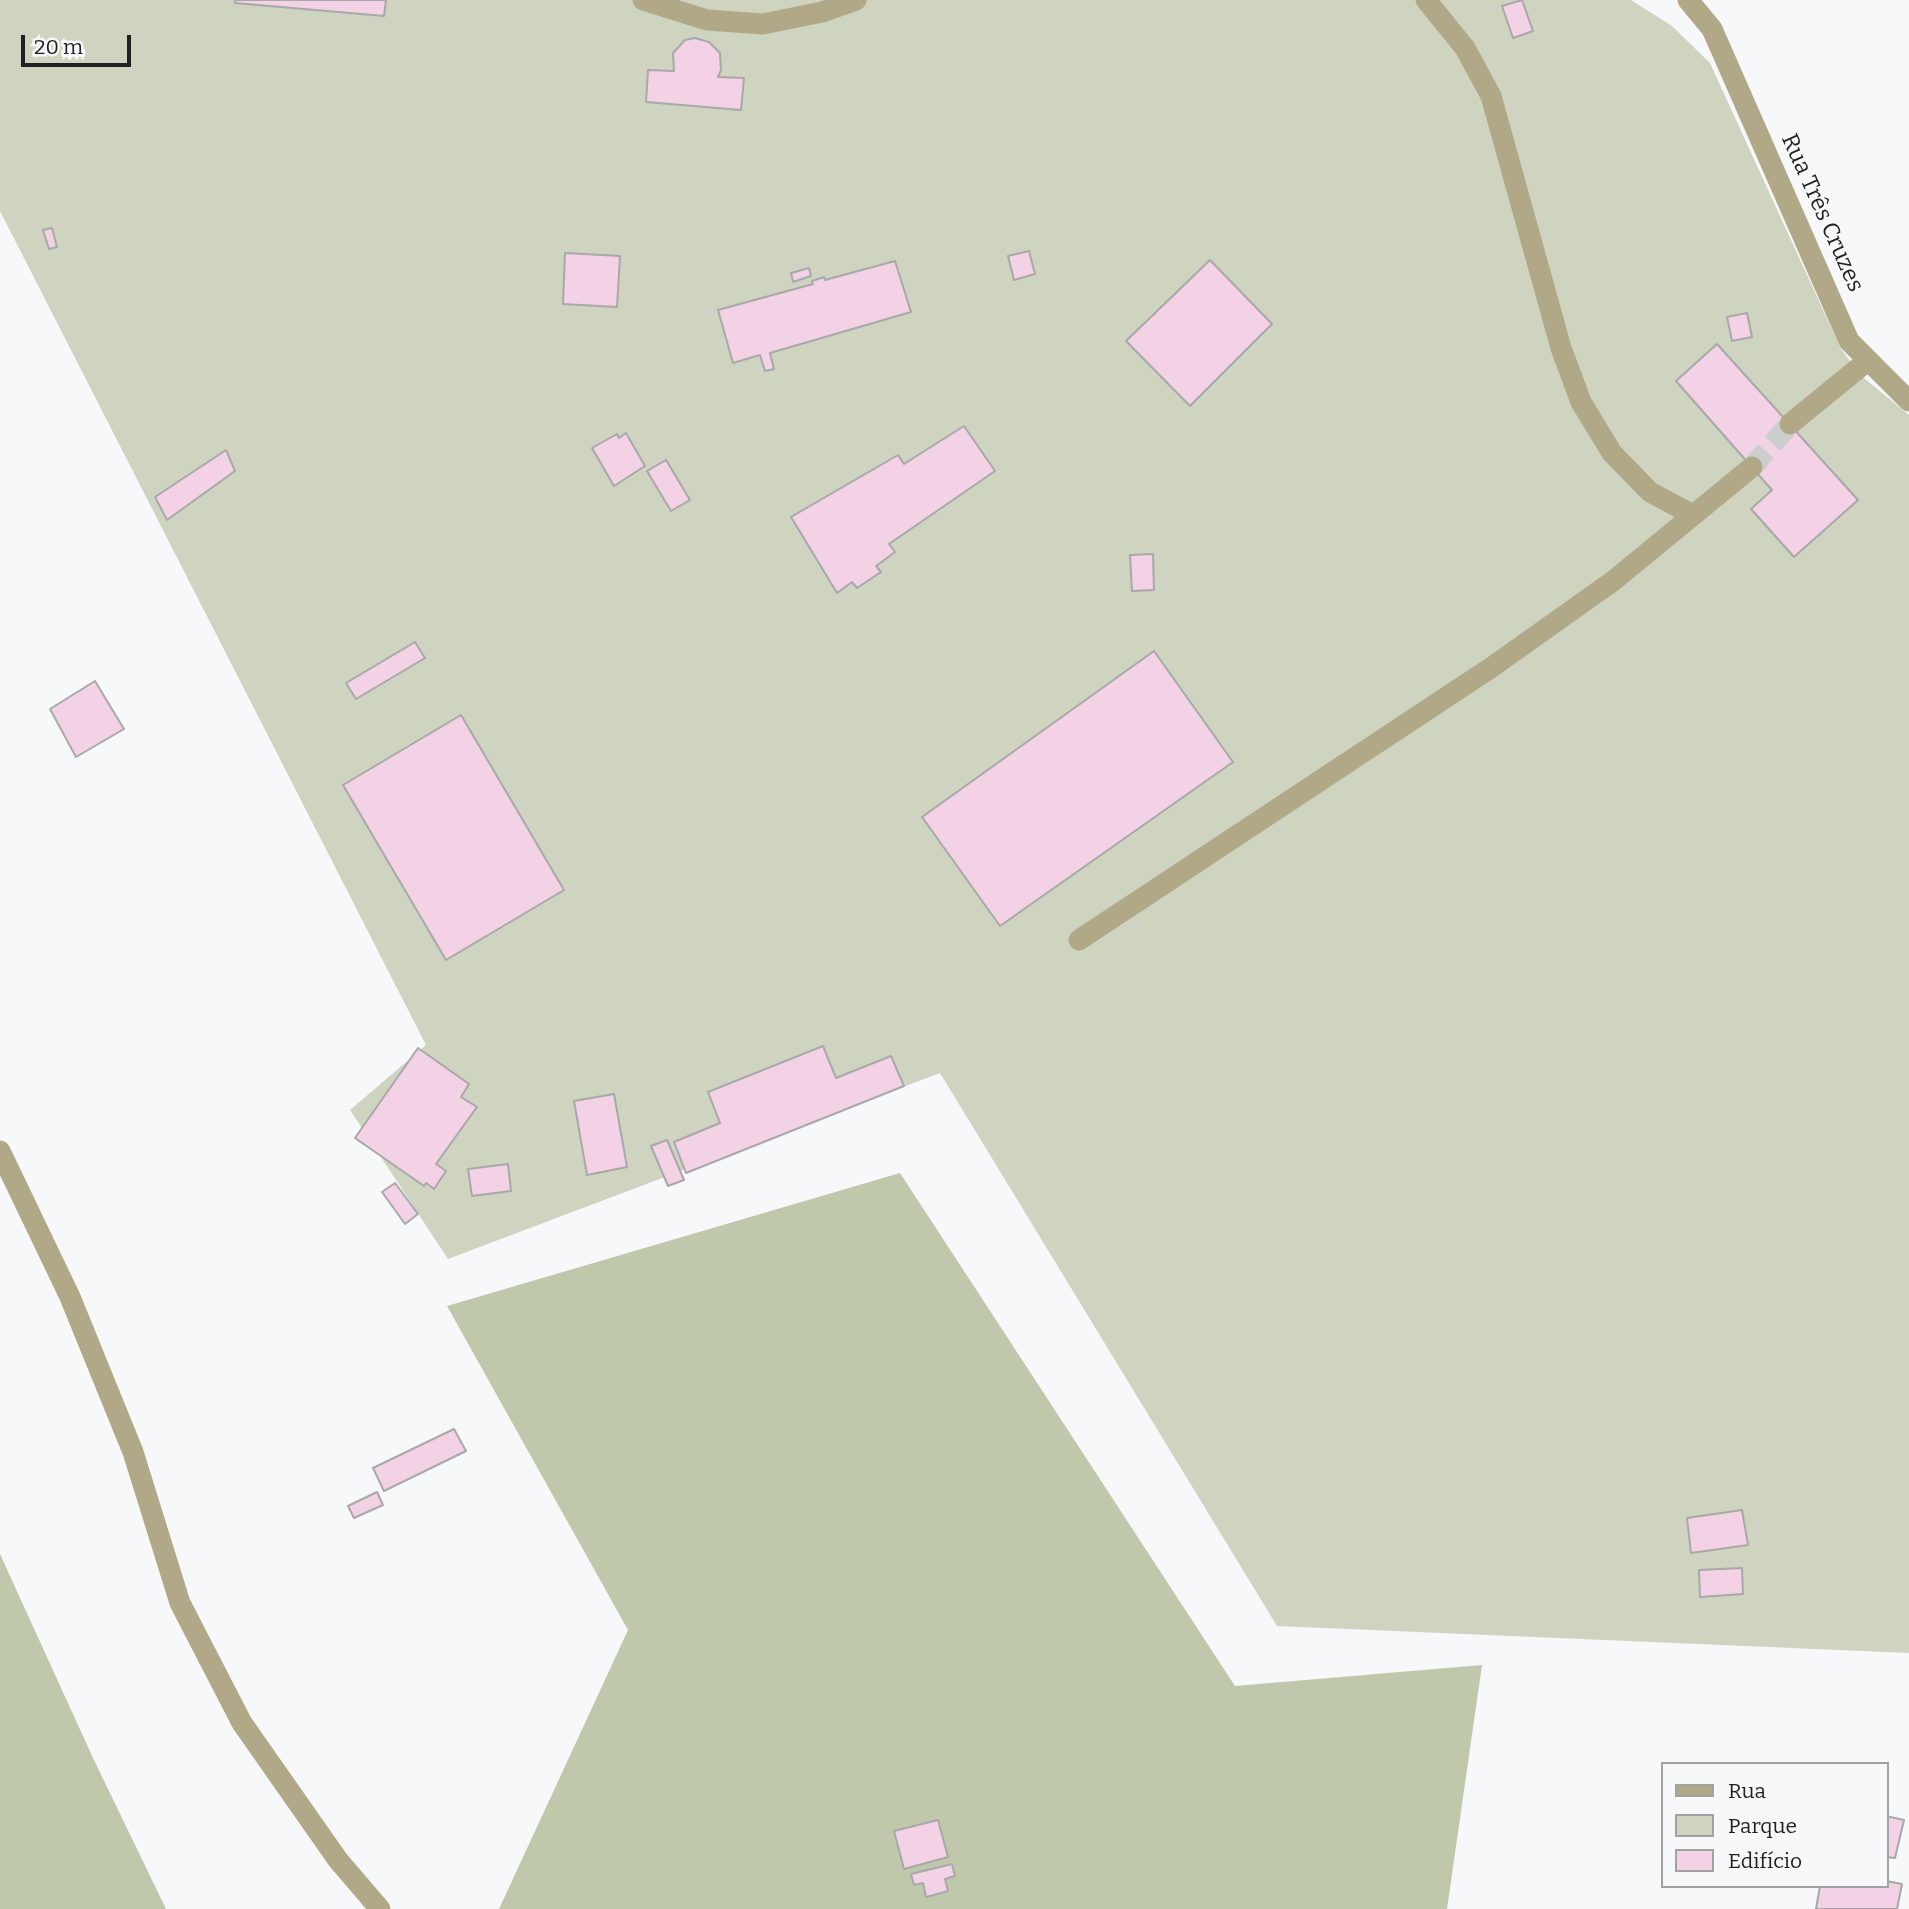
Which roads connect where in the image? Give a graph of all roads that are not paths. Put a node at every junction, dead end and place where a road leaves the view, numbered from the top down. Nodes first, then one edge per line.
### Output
1 (643, 0) edge
2 (856, 0) edge
3 (1426, 0) edge
4 (1688, 0) edge
5 (1866, 362) junction
6 (1909, 401) edge
7 (1790, 424) tunnel mouth
8 (1752, 467) tunnel mouth
9 (1693, 515) junction
10 (1079, 940) dead end
11 (0, 1150) edge
12 (380, 1909) edge

1 - 2 street
3 - 9 street
4 - 5 street, Rua Três Cruzes
5 - 6 street, Rua Três Cruzes
5 - 7 street
8 - 9 street
9 - 10 street
11 - 12 street

